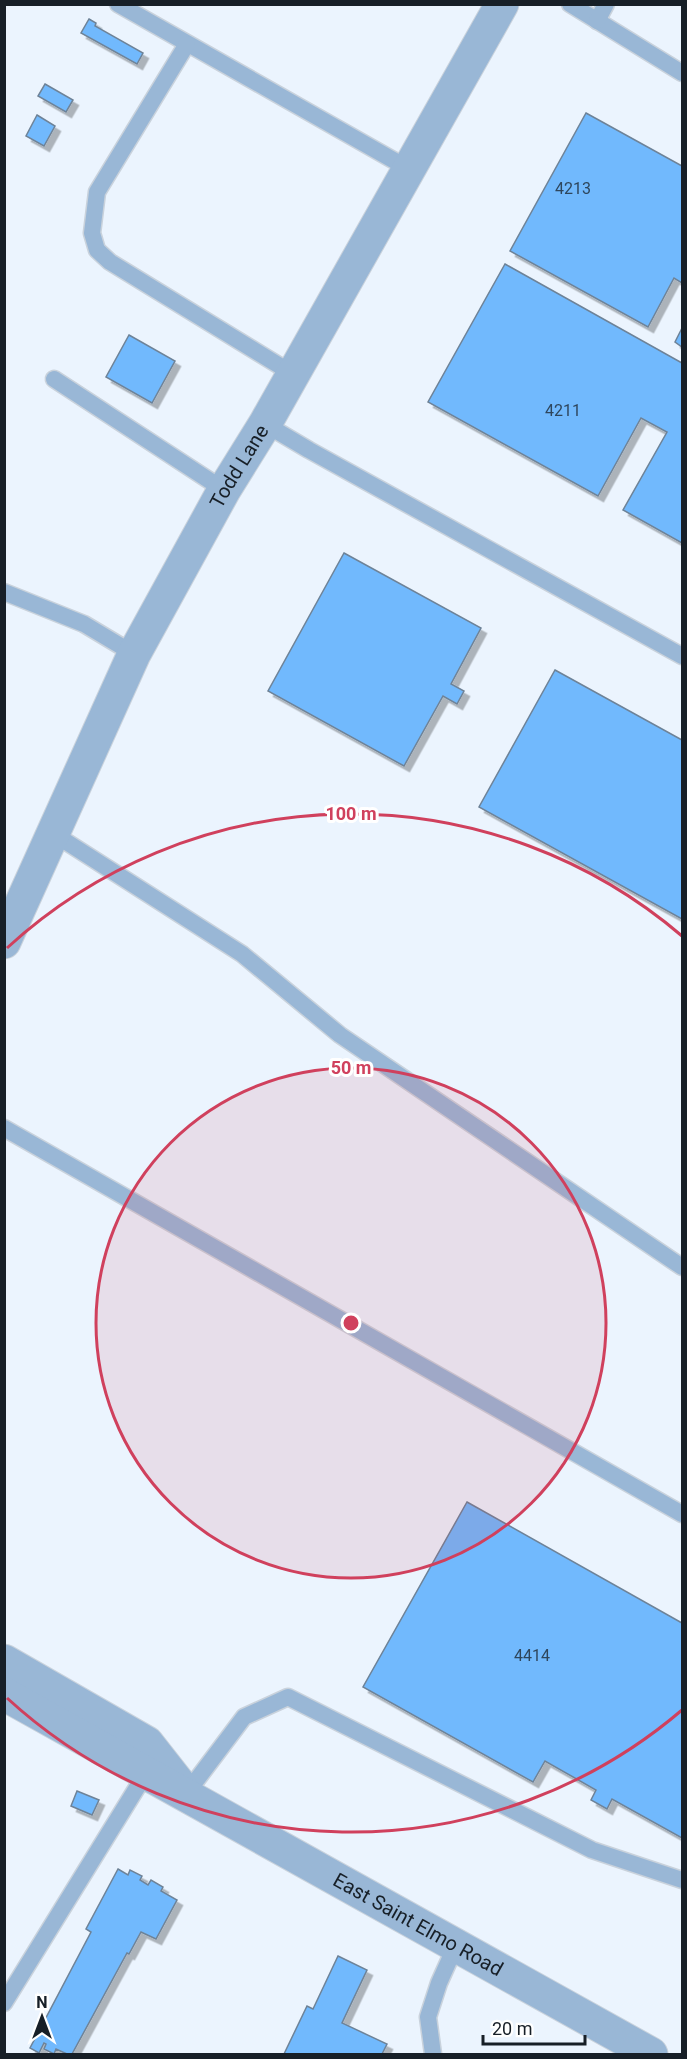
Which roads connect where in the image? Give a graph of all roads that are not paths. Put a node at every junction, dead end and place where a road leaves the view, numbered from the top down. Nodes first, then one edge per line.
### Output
1 (118, 4) edge
2 (502, 4) edge
3 (570, 4) edge
4 (606, 4) edge
5 (597, 21) junction
6 (187, 44) junction
7 (682, 73) edge
8 (409, 169) junction
9 (293, 374) junction
10 (54, 379) dead end
11 (265, 424) junction
12 (224, 490) junction
13 (4, 591) edge
14 (134, 654) junction
15 (682, 656) edge
16 (54, 834) junction
17 (4, 942) edge
18 (4, 1128) edge
19 (682, 1267) edge
20 (682, 1514) edge
21 (4, 1661) edge
22 (4, 1694) edge
23 (142, 1772) junction
24 (186, 1794) junction
25 (682, 1880) edge
26 (456, 1945) junction
27 (4, 2003) edge
28 (433, 2055) edge
29 (651, 2055) edge

1 - 6 lane
2 - 8 street, Todd Lane
3 - 5 lane
4 - 5 lane
5 - 7 lane
6 - 8 lane
6 - 9 lane
8 - 9 street, Todd Lane
9 - 11 street, Todd Lane
10 - 12 lane
11 - 12 street, Todd Lane
11 - 15 lane
12 - 14 street, Todd Lane
13 - 14 lane
14 - 16 street, Todd Lane
16 - 17 street, Todd Lane
16 - 19 lane
18 - 20 lane
21 - 24 street, East Saint Elmo Road
22 - 23 street, East Saint Elmo Road
23 - 24 street, East Saint Elmo Road
23 - 27 lane
24 - 25 lane
24 - 26 street, East Saint Elmo Road
26 - 28 lane
26 - 29 street, East Saint Elmo Road

